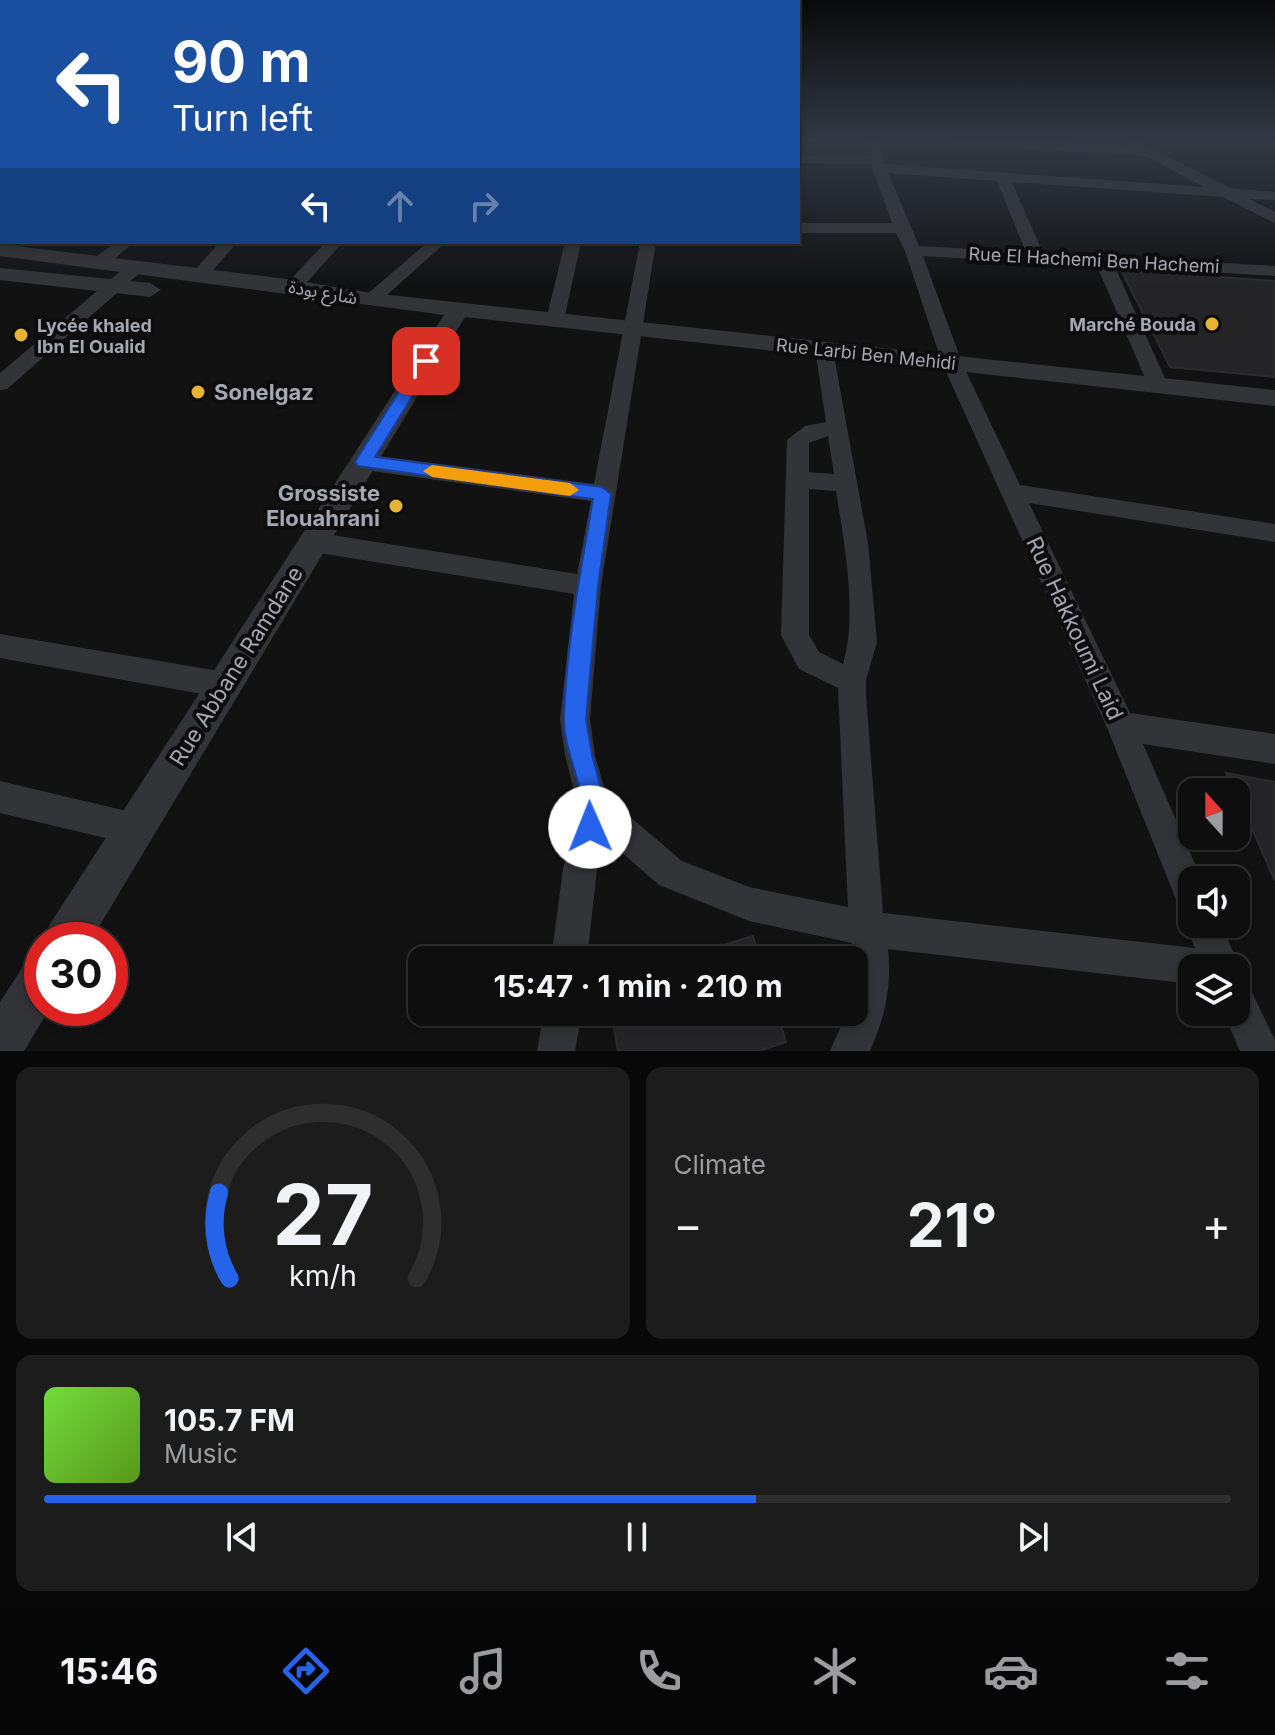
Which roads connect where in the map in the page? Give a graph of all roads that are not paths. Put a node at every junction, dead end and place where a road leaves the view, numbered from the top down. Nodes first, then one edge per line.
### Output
1 (887, 189) edge
2 (1008, 189) edge
3 (1182, 189) edge
4 (1221, 189) edge
5 (1226, 192) junction
6 (1275, 196) edge
7 (1275, 218) edge
8 (800, 228) edge
9 (901, 228) junction
10 (123, 244) edge
11 (227, 244) edge
12 (333, 244) edge
13 (436, 244) edge
14 (573, 244) edge
15 (648, 244) edge
16 (0, 250) edge
17 (913, 251) junction
18 (1036, 257) junction
19 (1103, 260) junction
20 (99, 263) junction
21 (135, 268) junction
22 (1275, 271) edge
23 (0, 274) edge
24 (199, 276) junction
25 (115, 286) junction
26 (294, 286) junction
27 (371, 300) junction
28 (458, 310) junction
29 (555, 320) junction
30 (632, 329) junction
31 (825, 349) junction
32 (952, 363) junction
33 (0, 384) edge
34 (1158, 385) junction
35 (1275, 398) edge
36 (838, 427) junction
37 (364, 462) junction
38 (795, 480) junction
39 (847, 483) junction
40 (1012, 492) junction
41 (602, 494) junction
42 (1275, 533) edge
43 (313, 542) junction
44 (588, 586) junction
45 (0, 646) edge
46 (852, 680) junction
47 (225, 685) junction
48 (1121, 726) junction
49 (1275, 749) edge
50 (0, 797) edge
51 (594, 807) junction
52 (135, 829) junction
53 (1179, 866) edge
54 (77, 922) edge
55 (867, 929) junction
56 (571, 946) edge
57 (1178, 964) edge
58 (24, 1007) edge
59 (560, 1026) edge
60 (1248, 1026) edge
61 (0, 1045) edge
62 (556, 1051) edge
63 (849, 1051) edge
64 (1260, 1051) edge

1 - 9 street, Rue Hakkoumi Laid
2 - 18 street
3 - 5 street
4 - 5 street
5 - 6 street
5 - 7 street
8 - 9 street
9 - 17 street, Rue Hakkoumi Laid
10 - 20 street
11 - 24 street
12 - 26 street
13 - 27 street
14 - 29 street
15 - 30 street
16 - 20 street, شارع بودة
17 - 18 street, Rue El Hachemi Ben Hachemi
17 - 32 street, Rue Hakkoumi Laid
18 - 19 street, Rue El Hachemi Ben Hachemi
19 - 22 street, Rue El Hachemi Ben Hachemi
19 - 34 street
20 - 21 street, شارع بودة
21 - 24 street, شارع بودة
21 - 25 street
23 - 25 street, شارع بودة
24 - 26 street, شارع بودة
25 - 27 street, شارع بودة
25 - 33 street
26 - 27 street, شارع بودة
27 - 28 street, Rue Larbi Ben Mehidi
28 - 29 street, Rue Larbi Ben Mehidi
28 - 37 street, Rue Abbane Ramdane
29 - 30 street, Rue Larbi Ben Mehidi
30 - 31 street, Rue Larbi Ben Mehidi
30 - 41 street
31 - 32 street, Rue Larbi Ben Mehidi
31 - 36 street
32 - 34 street, Rue Larbi Ben Mehidi
32 - 40 street, Rue Hakkoumi Laid
34 - 35 street, Rue Larbi Ben Mehidi
36 - 38 street
36 - 39 street
37 - 41 street
37 - 43 street, Rue Abbane Ramdane
38 - 39 street
38 - 46 street
39 - 46 street
40 - 42 street
40 - 48 street, Rue Hakkoumi Laid
41 - 44 street
43 - 44 street
43 - 47 street, Rue Abbane Ramdane
44 - 51 street
45 - 47 street
46 - 55 street
47 - 52 street, Rue Abbane Ramdane
48 - 49 street
48 - 53 street, Rue Hakkoumi Laid
50 - 52 street
51 - 55 street
51 - 56 street
52 - 54 street, Rue Abbane Ramdane
55 - 57 street
55 - 63 street
58 - 61 street
59 - 62 street
60 - 64 street

